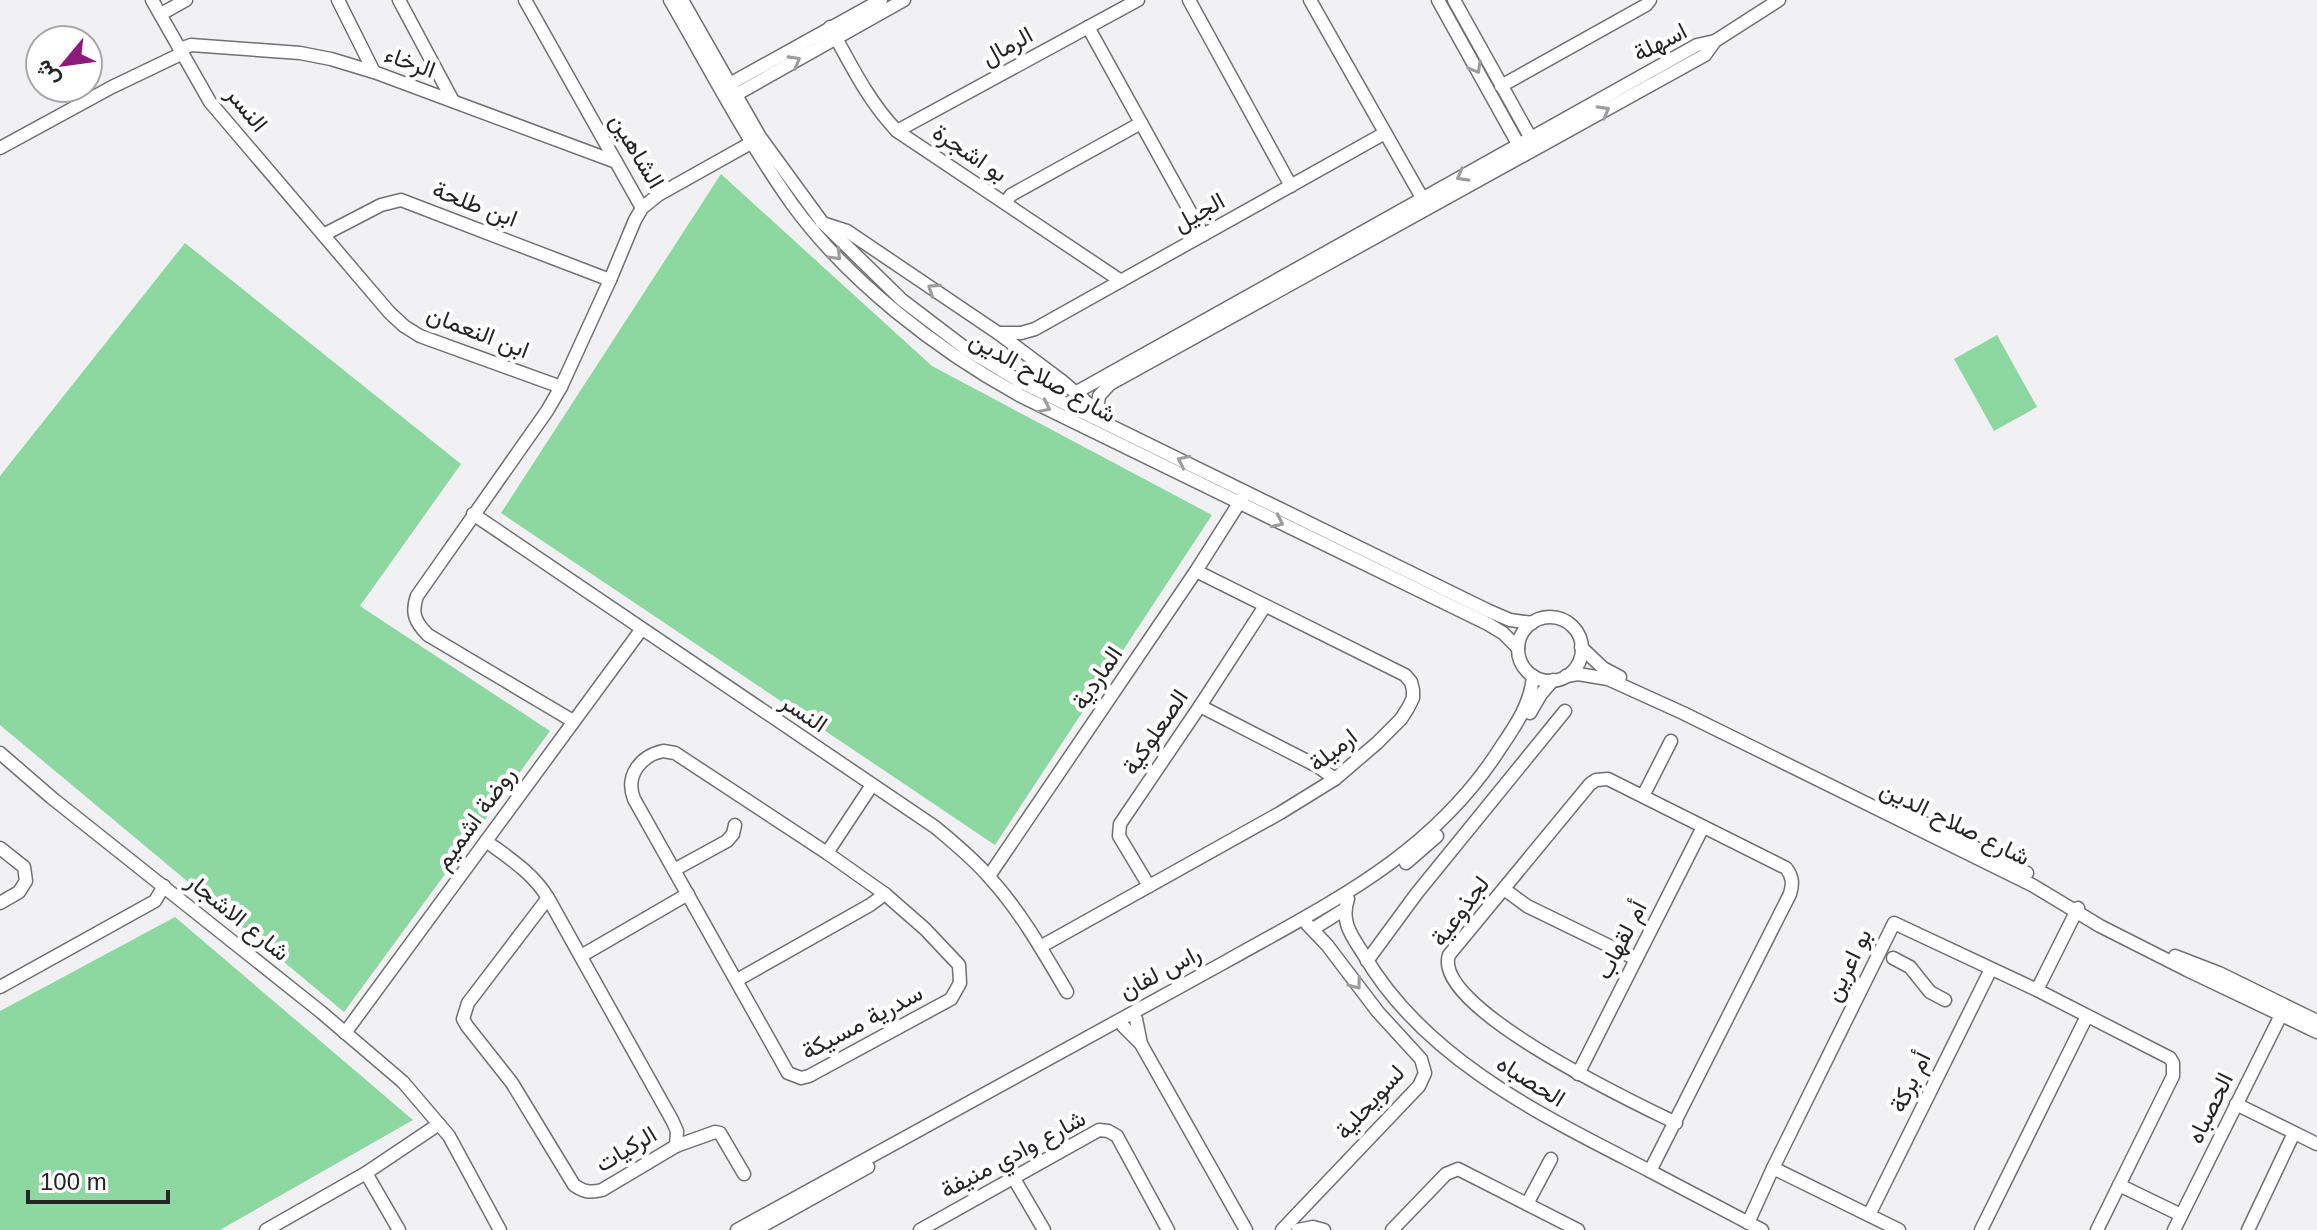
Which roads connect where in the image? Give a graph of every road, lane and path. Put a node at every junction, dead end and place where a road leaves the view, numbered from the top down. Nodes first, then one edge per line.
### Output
1 (152, 0) edge
2 (186, 0) edge
3 (338, 0) edge
4 (399, 0) edge
5 (525, 0) edge
6 (670, 0) edge
7 (682, 0) edge
8 (881, 0) edge
9 (904, 0) edge
10 (1138, 0) edge
11 (1189, 0) edge
12 (1310, 0) edge
13 (1438, 0) edge
14 (1471, 0) edge
15 (1650, 0) edge
16 (1779, 0) edge
17 (1453, 7) edge
18 (161, 14) junction
19 (1088, 27) junction
20 (833, 32) junction
21 (181, 51) junction
22 (374, 72) junction
23 (1501, 86) junction
24 (729, 92) junction
25 (453, 101) junction
26 (1141, 123) junction
27 (897, 131) junction
28 (1385, 133) junction
29 (756, 140) junction
30 (1527, 147) junction
31 (0, 148) edge
32 (616, 162) junction
33 (1291, 186) junction
34 (1005, 203) junction
35 (1425, 203) junction
36 (642, 208) junction
37 (817, 226) junction
38 (325, 234) junction
39 (1203, 235) junction
40 (610, 280) junction
41 (1121, 281) junction
42 (1035, 329) junction
43 (998, 333) junction
44 (1031, 357) junction
45 (1062, 381) junction
46 (561, 387) junction
47 (1020, 388) junction
48 (1075, 393) junction
49 (1097, 411) junction
50 (1113, 427) junction
51 (1243, 497) junction
52 (473, 514) junction
53 (1196, 571) junction
54 (1265, 606) junction
55 (1532, 623) junction
56 (641, 630) junction
57 (1581, 647) junction
58 (1518, 648) junction
59 (1533, 676) junction
60 (1559, 678) junction
61 (1200, 706) junction
62 (1565, 711) dead end
63 (573, 721) junction
64 (1671, 741) dead end
65 (0, 753) edge
66 (1335, 779) junction
67 (872, 785) junction
68 (1643, 796) junction
69 (735, 825) dead end
70 (1703, 827) junction
71 (486, 841) junction
72 (0, 848) edge
73 (827, 853) junction
74 (674, 870) junction
75 (989, 876) junction
76 (164, 886) junction
77 (1149, 886) junction
78 (1504, 889) junction
79 (688, 894) junction
80 (885, 894) junction
81 (548, 898) junction
82 (0, 903) edge
83 (1347, 904) junction
84 (2077, 910) junction
85 (1310, 926) junction
86 (1040, 947) junction
87 (1887, 954) junction
88 (581, 956) junction
89 (1636, 959) junction
90 (1367, 961) junction
91 (1991, 969) junction
92 (737, 980) junction
93 (0, 987) edge
94 (2037, 990) junction
95 (1067, 992) dead end
96 (1945, 1000) dead end
97 (2284, 1010) junction
98 (2087, 1016) junction
99 (1136, 1019) junction
100 (2317, 1021) edge
101 (1123, 1026) junction
102 (2317, 1032) edge
103 (345, 1033) junction
104 (1141, 1044) junction
105 (1578, 1074) junction
106 (2236, 1104) junction
107 (1676, 1123) junction
108 (439, 1124) junction
109 (2294, 1133) junction
110 (2317, 1144) edge
111 (676, 1146) junction
112 (1551, 1159) dead end
113 (1773, 1168) junction
114 (1650, 1171) junction
115 (366, 1173) junction
116 (744, 1174) dead end
117 (1013, 1177) junction
118 (2119, 1185) junction
119 (1527, 1204) junction
120 (1869, 1215) junction
121 (2181, 1215) junction
122 (1748, 1223) junction
123 (1289, 1229) edge
124 (1395, 1229) edge
125 (266, 1230) edge
126 (399, 1230) edge
127 (491, 1230) edge
128 (500, 1230) edge
129 (737, 1230) edge
130 (755, 1230) edge
131 (921, 1230) edge
132 (1044, 1230) edge
133 (1168, 1230) edge
134 (1246, 1230) edge
135 (1324, 1230) edge
136 (1578, 1230) edge
137 (1762, 1230) edge
138 (1899, 1230) edge
139 (1981, 1230) edge
140 (2097, 1230) edge
141 (2174, 1230) edge
142 (2248, 1230) edge

1 - 18 street, النسر
2 - 18 street
3 - 22 street
4 - 25 street
5 - 32 street, الشاهين
6 - 24 street, شارع صلاح الدين
7 - 24 street, شارع صلاح الدين
8 - 20 street
9 - 20 street
10 - 19 street, الرمال
11 - 33 street
12 - 28 street
13 - 17 street
14 - 17 street
15 - 23 street
16 - 30 street, اسهلة
17 - 23 street
17 -> 30 street
18 - 21 street, النسر
19 - 26 street
19 - 27 street, الرمال
20 - 24 street
20 - 27 street, بو اشجرة
21 - 22 street, الرخاء
21 - 31 street, الرخاء
21 - 38 street, النسر
22 - 25 street, الرخاء
23 - 30 street
24 - 29 street, شارع صلاح الدين
25 - 32 street, الرخاء
26 - 34 street
26 - 39 street
27 - 34 street, بو اشجرة
28 - 33 street, الجيل
28 - 35 street
29 - 36 street, الشاهين
29 - 37 street, شارع صلاح الدين
30 - 35 street, اسهلة
32 - 36 street, الشاهين
33 - 39 street, الجيل
34 - 41 street, بو اشجرة
35 - 48 street, اسهلة
35 - 49 street, اسهلة
36 - 40 street
43 -> 37 street, شارع صلاح الدين
37 - 47 street, شارع صلاح الدين
38 - 40 street, ابن طلحة
38 - 46 street, ابن النعمان
39 - 41 street, الجيل
40 - 46 street
41 - 42 street, الجيل
42 - 43 street, الجيل
42 - 44 street
43 - 44 street, شارع صلاح الدين
44 - 45 street, شارع صلاح الدين
45 - 47 street
45 - 48 street, شارع صلاح الدين
46 - 52 street
47 - 50 street, شارع صلاح الدين
47 -> 51 street, شارع صلاح الدين
48 - 49 street, شارع صلاح الدين
49 - 50 street, شارع صلاح الدين
51 -> 50 street, شارع صلاح الدين
51 - 53 street, الماردية
51 - 55 street, شارع صلاح الدين
51 -> 58 street, شارع صلاح الدين
52 - 56 street, النسر
52 - 63 street
53 - 54 street, ارميلة
53 - 75 street, الماردية
54 - 61 street, الصعلوكية
54 - 66 street, ارميلة
55 - 57 street
55 - 58 street
56 - 63 street, روضة اشميم
56 - 67 street, النسر
57 - 60 street
57 - 84 street, شارع صلاح الدين
58 - 59 street
59 - 60 street
59 - 129 street, راس لفان
60 - 83 street, راس لفان
60 - 84 street, شارع صلاح الدين
61 - 66 street
61 - 77 street, الصعلوكية
62 - 90 street
63 - 71 street, روضة اشميم
64 - 68 street
65 - 76 street, شارع الاشجار
66 - 77 street, ارميلة
67 - 73 street
67 - 75 street, النسر
68 - 70 street, لجذوعية
68 - 78 street, لجذوعية
69 - 74 street
70 - 89 street, أم لقهاب
70 - 107 street, لجذوعية
71 - 81 street, الركيات
71 - 103 street, روضة اشميم
72 - 82 street
73 - 74 street, سدرية مسيكة
73 - 80 street, سدرية مسيكة
74 - 79 street, سدرية مسيكة
75 - 86 street, النسر
76 - 93 street
76 - 103 street, شارع الاشجار
77 - 86 street, ارميلة
78 - 89 street
78 - 105 street, لجذوعية
79 - 88 street
79 - 92 street, سدرية مسيكة
80 - 92 street
80 - 92 street, سدرية مسيكة
81 - 88 street, الركيات
81 - 111 street, الركيات
83 - 85 street, راس لفان
83 - 90 street, الحصباه
84 - 94 street
84 - 97 street, شارع صلاح الدين
85 - 99 street, راس لفان
85 -> 123 street, لسويحلية
86 - 95 street, النسر
87 - 91 street, بو اعرين
87 - 96 street
87 - 113 street, بو اعرين
88 - 111 street, الركيات
89 - 105 street, أم لقهاب
90 - 114 street, الحصباه
91 - 94 street, بو اعرين
91 - 120 street, أم بركة
94 - 98 street, بو اعرين
97 - 100 street, شارع صلاح الدين
97 - 102 street, شارع صلاح الدين
97 - 106 street, الحصباه
98 - 118 street, بو اعرين
98 - 139 street
99 - 101 street, راس لفان
99 - 104 street
101 - 104 street
101 - 130 street, راس لفان
103 - 108 street, شارع الاشجار
104 - 134 street
105 - 107 street, لجذوعية
106 - 109 street
106 - 121 street, الحصباه
107 - 114 street, لجذوعية
108 - 115 street
108 - 127 street, شارع الاشجار
108 - 128 street, شارع الاشجار
109 - 110 street
109 - 142 street
111 - 116 street
112 - 119 street
113 - 120 street
113 - 122 street, بو اعرين
114 - 122 street, الحصباه
115 - 125 street
115 - 126 street
117 - 131 street, شارع وادي منيفة
117 - 132 street
117 - 133 street, شارع وادي منيفة
118 - 121 street
118 - 140 street, بو اعرين
119 - 124 street
119 - 136 street
120 - 138 street
121 - 141 street, الحصباه
122 - 137 street, الحصباه
123 - 135 street

